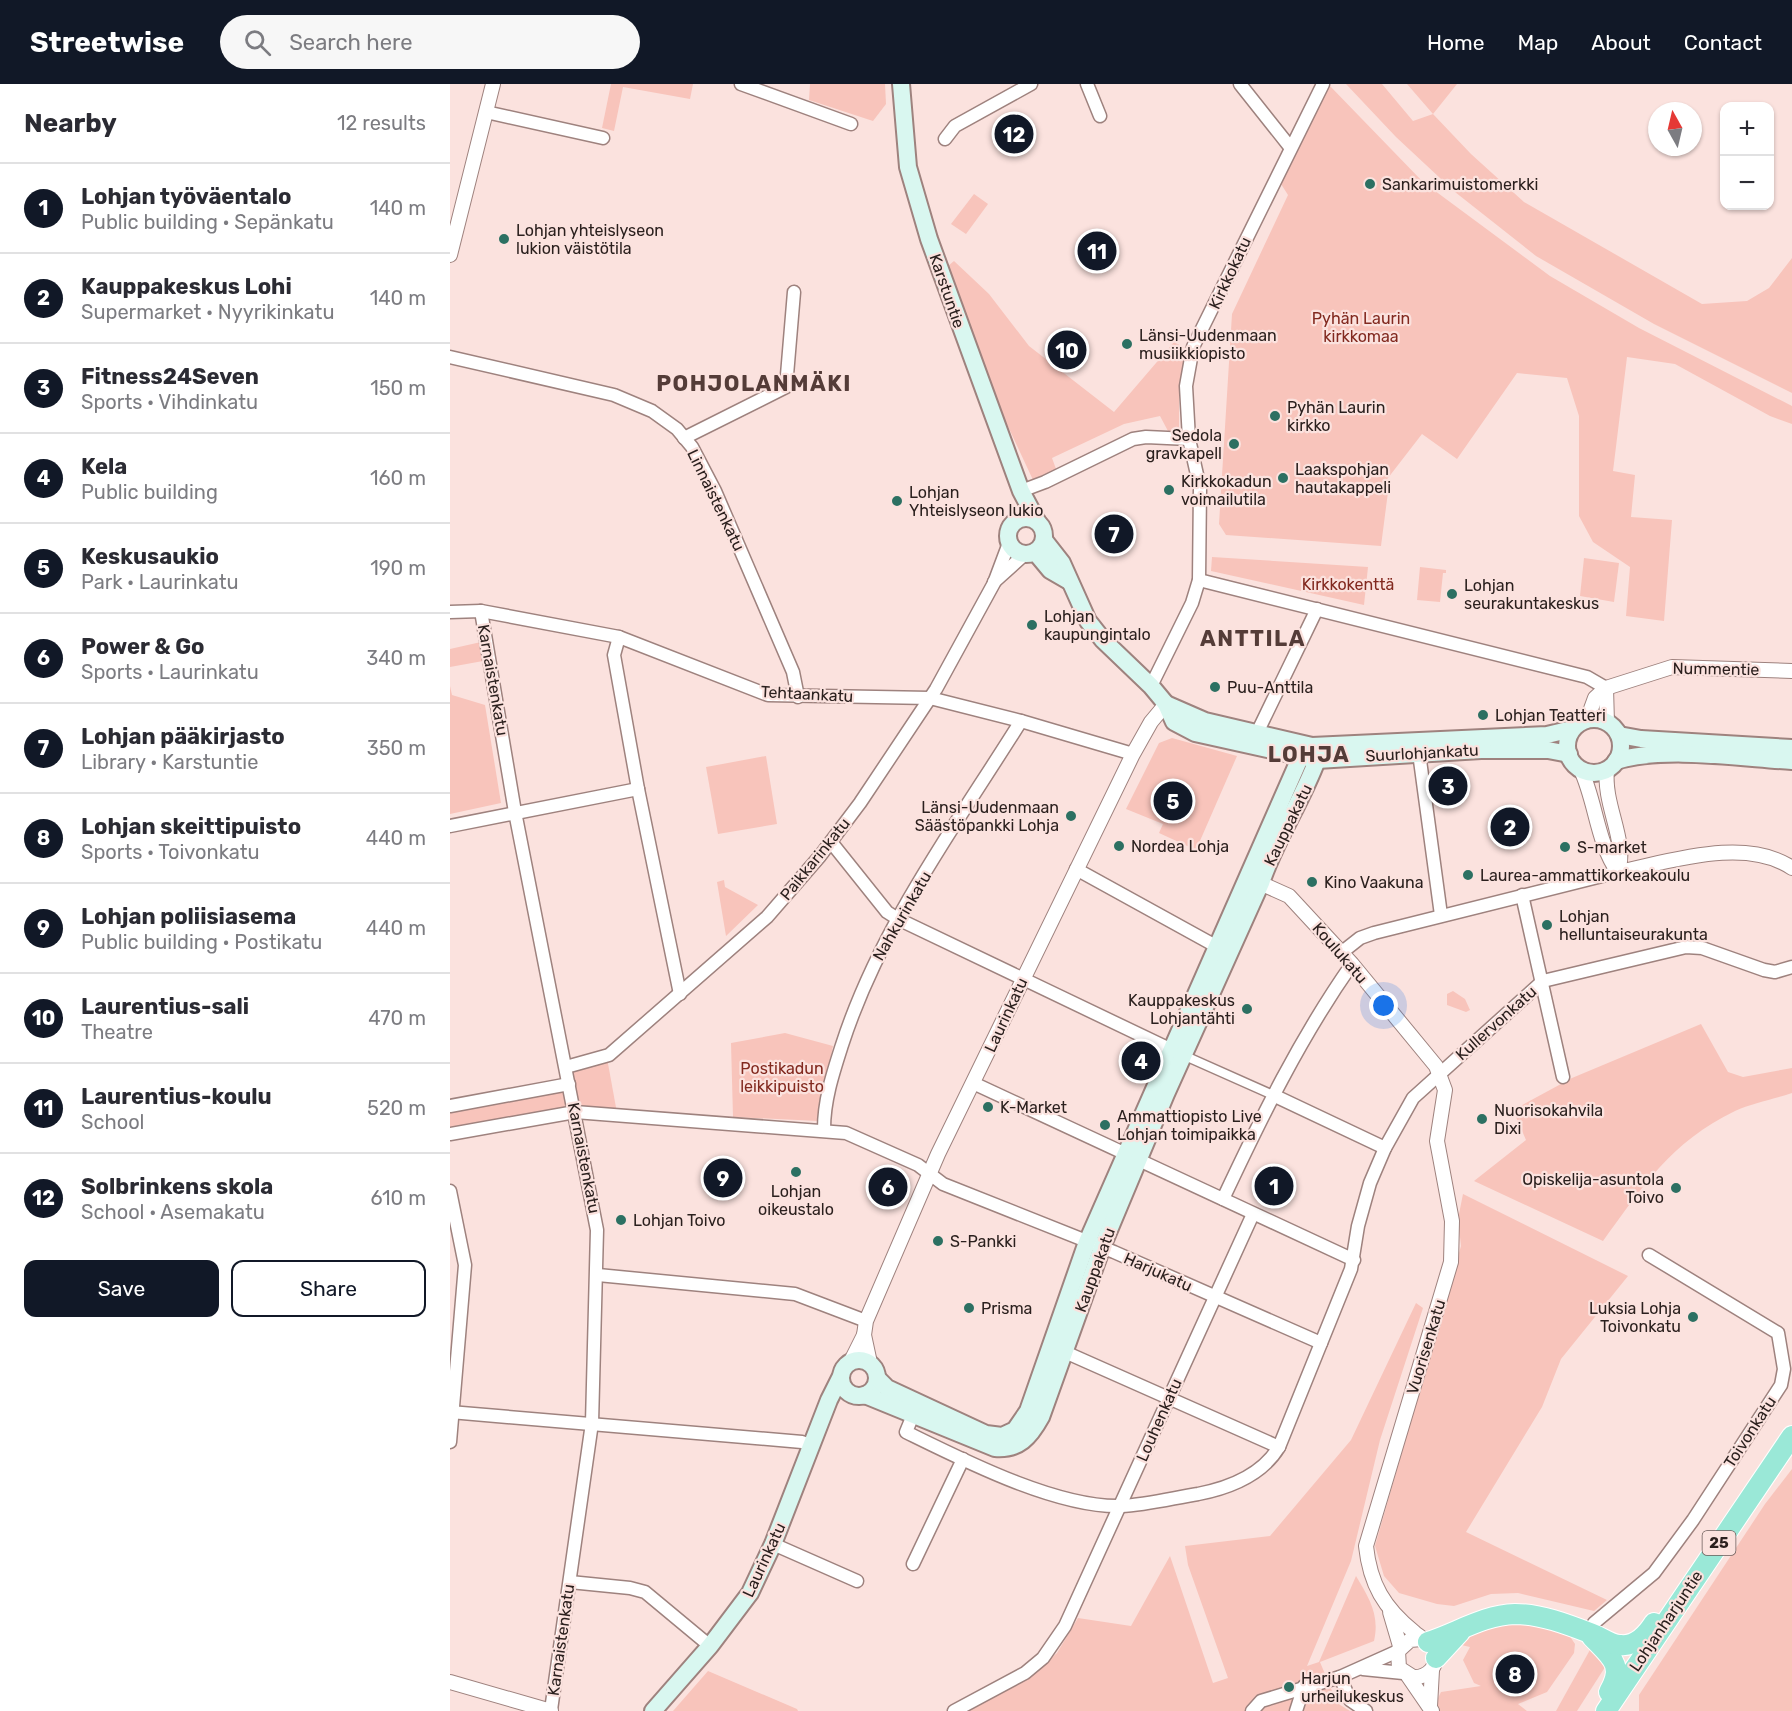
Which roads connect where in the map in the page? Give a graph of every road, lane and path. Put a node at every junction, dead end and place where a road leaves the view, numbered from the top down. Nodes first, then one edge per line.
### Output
1 (493, 84) edge
2 (741, 84) edge
3 (901, 84) edge
4 (1031, 84) edge
5 (1087, 84) edge
6 (1240, 84) edge
7 (1323, 84) edge
8 (486, 112) junction
9 (1100, 116) dead end
10 (851, 123) dead end
11 (603, 138) dead end
12 (945, 139) dead end
13 (1290, 147) junction
14 (450, 255) edge
15 (794, 292) dead end
16 (450, 357) edge
17 (684, 438) junction
18 (1189, 439) junction
19 (1021, 490) junction
20 (1036, 522) junction
21 (1013, 524) junction
22 (1009, 543) junction
23 (1034, 549) junction
24 (1199, 580) junction
25 (993, 583) junction
26 (1317, 609) junction
27 (481, 610) junction
28 (450, 612) edge
29 (619, 637) junction
30 (1792, 671) edge
31 (1151, 686) junction
32 (1606, 687) junction
33 (798, 697) junction
34 (930, 698) junction
35 (1166, 704) junction
36 (1587, 720) junction
37 (1021, 721) junction
38 (1607, 723) junction
39 (1572, 729) junction
40 (1257, 733) junction
41 (1620, 735) junction
42 (1792, 748) edge
43 (1419, 753) junction
44 (1133, 754) junction
45 (1569, 754) junction
46 (1310, 755) junction
47 (1792, 761) edge
48 (1611, 765) junction
49 (1581, 770) junction
50 (638, 789) junction
51 (515, 813) junction
52 (450, 826) edge
53 (831, 842) junction
54 (1792, 868) edge
55 (1076, 869) junction
56 (1618, 872) junction
57 (1255, 881) junction
58 (1522, 895) junction
59 (1440, 909) junction
60 (898, 919) junction
61 (1223, 951) junction
62 (1341, 952) junction
63 (1352, 964) junction
64 (1792, 967) edge
65 (1023, 978) junction
66 (1543, 981) junction
67 (680, 993) junction
68 (1177, 1052) junction
69 (566, 1067) junction
70 (1440, 1074) junction
71 (1563, 1077) dead end
72 (974, 1083) junction
73 (569, 1084) junction
74 (1273, 1095) junction
75 (450, 1106) edge
76 (575, 1112) junction
77 (824, 1130) junction
78 (450, 1134) edge
79 (1385, 1148) junction
80 (1132, 1157) junction
81 (930, 1173) junction
82 (450, 1191) edge
83 (1223, 1199) junction
84 (1253, 1214) junction
85 (1094, 1244) junction
86 (1649, 1255) dead end
87 (1354, 1260) junction
88 (598, 1275) junction
89 (1214, 1297) junction
90 (865, 1328) junction
91 (1321, 1343) junction
92 (1058, 1349) junction
93 (851, 1361) junction
94 (874, 1371) junction
95 (840, 1378) junction
96 (858, 1395) junction
97 (1169, 1398) junction
98 (452, 1412) edge
99 (913, 1415) junction
100 (824, 1419) junction
101 (592, 1423) junction
102 (1792, 1436) edge
103 (450, 1442) edge
104 (812, 1446) junction
105 (1279, 1447) junction
106 (1792, 1454) edge
107 (963, 1460) junction
108 (1746, 1503) junction
109 (1120, 1506) junction
110 (773, 1544) junction
111 (913, 1564) dead end
112 (857, 1581) dead end
113 (570, 1582) junction
114 (1691, 1583) junction
115 (1390, 1612) junction
116 (1588, 1633) junction
117 (710, 1646) junction
118 (1399, 1649) junction
119 (1429, 1652) junction
120 (1639, 1660) junction
121 (1363, 1669) junction
122 (1405, 1674) junction
123 (1340, 1677) junction
124 (450, 1682) edge
125 (1304, 1686) junction
126 (1431, 1708) edge
127 (551, 1711) edge
128 (653, 1711) edge
129 (954, 1711) edge
130 (1252, 1711) edge
131 (1296, 1711) edge
132 (1366, 1711) edge
133 (1600, 1711) edge
134 (1606, 1711) edge
135 (1622, 1711) edge

1 - 8 street
2 - 10 street
3 - 19 main road, Karstuntie
4 - 12 street
5 - 9 street
6 - 13 street
7 - 13 street, Kirkkokatu
8 - 11 street
8 - 14 street
13 - 18 street, Kirkkokatu
15 - 17 street
16 - 17 street, Linnaistenkatu
17 - 33 street, Linnaistenkatu
18 - 19 street
18 - 24 street, Kirkkokatu
19 - 20 main road, Karstuntie
19 - 21 main road
20 - 21 main road
20 - 23 main road
21 - 22 main road
22 - 23 main road
22 - 25 street, Paikkarinkatu
23 - 25 street, Paikkarinkatu
23 - 31 main road
24 - 26 street
24 - 31 street
25 - 34 street, Paikkarinkatu
26 - 32 street
26 - 40 street
27 - 28 street, Tehtaankatu
27 - 29 street, Tehtaankatu
27 - 51 street, Karnaistenkatu
29 - 33 street, Tehtaankatu
29 - 50 street
30 - 32 street, Nummentie
31 - 35 main road
32 - 36 street
32 - 38 street
33 - 34 street, Tehtaankatu
34 - 37 street, Tehtaankatu
34 - 53 street, Paikkarinkatu
35 - 40 main road, Suurlohjankatu
35 - 44 street, Laurinkatu
35 - 46 main road, Suurlohjankatu
36 - 38 main road
36 - 39 main road
37 - 44 street, Tehtaankatu
37 - 60 street, Nahkurinkatu
38 - 41 main road
39 - 45 main road
39 - 46 main road, Suurlohjankatu
40 - 46 main road, Suurlohjankatu
41 - 42 main road
41 - 48 main road
43 - 45 main road, Suurlohjankatu
43 - 46 main road, Suurlohjankatu
43 - 59 street
44 - 55 street, Laurinkatu
45 - 49 main road
46 - 57 main road, Kauppakatu
47 - 48 main road
48 - 49 main road
48 - 56 street
49 - 56 street
50 - 51 street
50 - 67 street
51 - 52 street
51 - 69 street, Karnaistenkatu
53 - 60 street
53 - 67 street, Paikkarinkatu
54 - 56 street
55 - 61 street
55 - 65 street, Laurinkatu
56 - 58 street
57 - 61 main road, Kauppakatu
57 - 62 street, Koulukatu
58 - 59 street
58 - 66 street
59 - 62 street
60 - 65 street
60 - 77 street, Nahkurinkatu
61 - 68 main road, Kauppakatu
62 - 63 street, Koulukatu
63 - 70 street, Koulukatu
63 - 74 street
64 - 66 street, Kullervonkatu
65 - 68 street
65 - 72 street, Laurinkatu
66 - 70 street, Kullervonkatu
66 - 71 street
67 - 69 street, Paikkarinkatu
68 - 74 street
68 - 80 main road, Kauppakatu
69 - 73 street, Karnaistenkatu
70 - 79 street, Kullervonkatu
70 - 115 street, Vuorisenkatu
72 - 80 street
72 - 81 street, Laurinkatu
73 - 75 street
73 - 76 street, Karnaistenkatu
74 - 79 street
74 - 83 street
76 - 77 street, Harjukatu
76 - 78 street, Harjukatu
76 - 88 street, Karnaistenkatu
77 - 81 street, Harjukatu
79 - 87 street, Kullervonkatu
80 - 83 street
80 - 85 main road, Kauppakatu
81 - 85 street, Harjukatu
81 - 90 street, Laurinkatu
82 - 98 street
83 - 84 street
84 - 87 street
84 - 89 street, Louhenkatu
85 - 89 street, Harjukatu
85 - 92 main road, Kauppakatu
86 - 116 street, Toivonkatu
87 - 91 street, Kullervonkatu
88 - 90 street
88 - 101 street, Karnaistenkatu
89 - 91 street, Harjukatu
89 - 97 street, Louhenkatu
90 - 93 street, Laurinkatu
90 - 94 street
91 - 105 street, Kullervonkatu
92 - 94 main road, Kauppakatu
92 - 97 street
92 - 99 main road, Kauppakatu
93 - 94 main road
93 - 95 main road
94 - 96 main road
95 - 96 main road
95 - 100 main road, Laurinkatu
96 - 99 main road, Kauppakatu
96 - 100 main road, Laurinkatu
97 - 105 street
97 - 109 street, Louhenkatu
98 - 101 street
98 - 103 street
99 - 107 street, Kullervonkatu
100 - 104 main road, Laurinkatu
101 - 104 street
101 - 113 street, Karnaistenkatu
102 - 108 highway, Lohjanharjuntie / 25
104 - 110 main road, Laurinkatu
105 - 109 street, Kullervonkatu
106 - 108 highway, Lohjanharjuntie / 25
107 - 109 street, Kullervonkatu
107 - 111 street
108 - 114 highway, Lohjanharjuntie / 25
109 - 129 street, Louhenkatu
110 - 112 street
110 - 117 main road, Laurinkatu
113 - 117 street
113 - 127 street, Karnaistenkatu
114 - 116 highway
114 - 120 highway, Lohjanharjuntie / 25
115 - 118 street, Vuorisenkatu
115 - 119 street, Vuorisenkatu
116 - 119 highway
116 - 133 highway
117 - 128 main road, Laurinkatu
118 - 119 street
118 - 121 street
118 - 122 street
119 - 122 street
119 - 126 street
120 - 134 highway, Lohjanharjuntie / 25
120 - 135 highway
121 - 122 street
121 - 123 street
122 - 126 street
123 - 125 street
123 - 132 street
124 - 127 street
125 - 130 street
125 - 131 street

